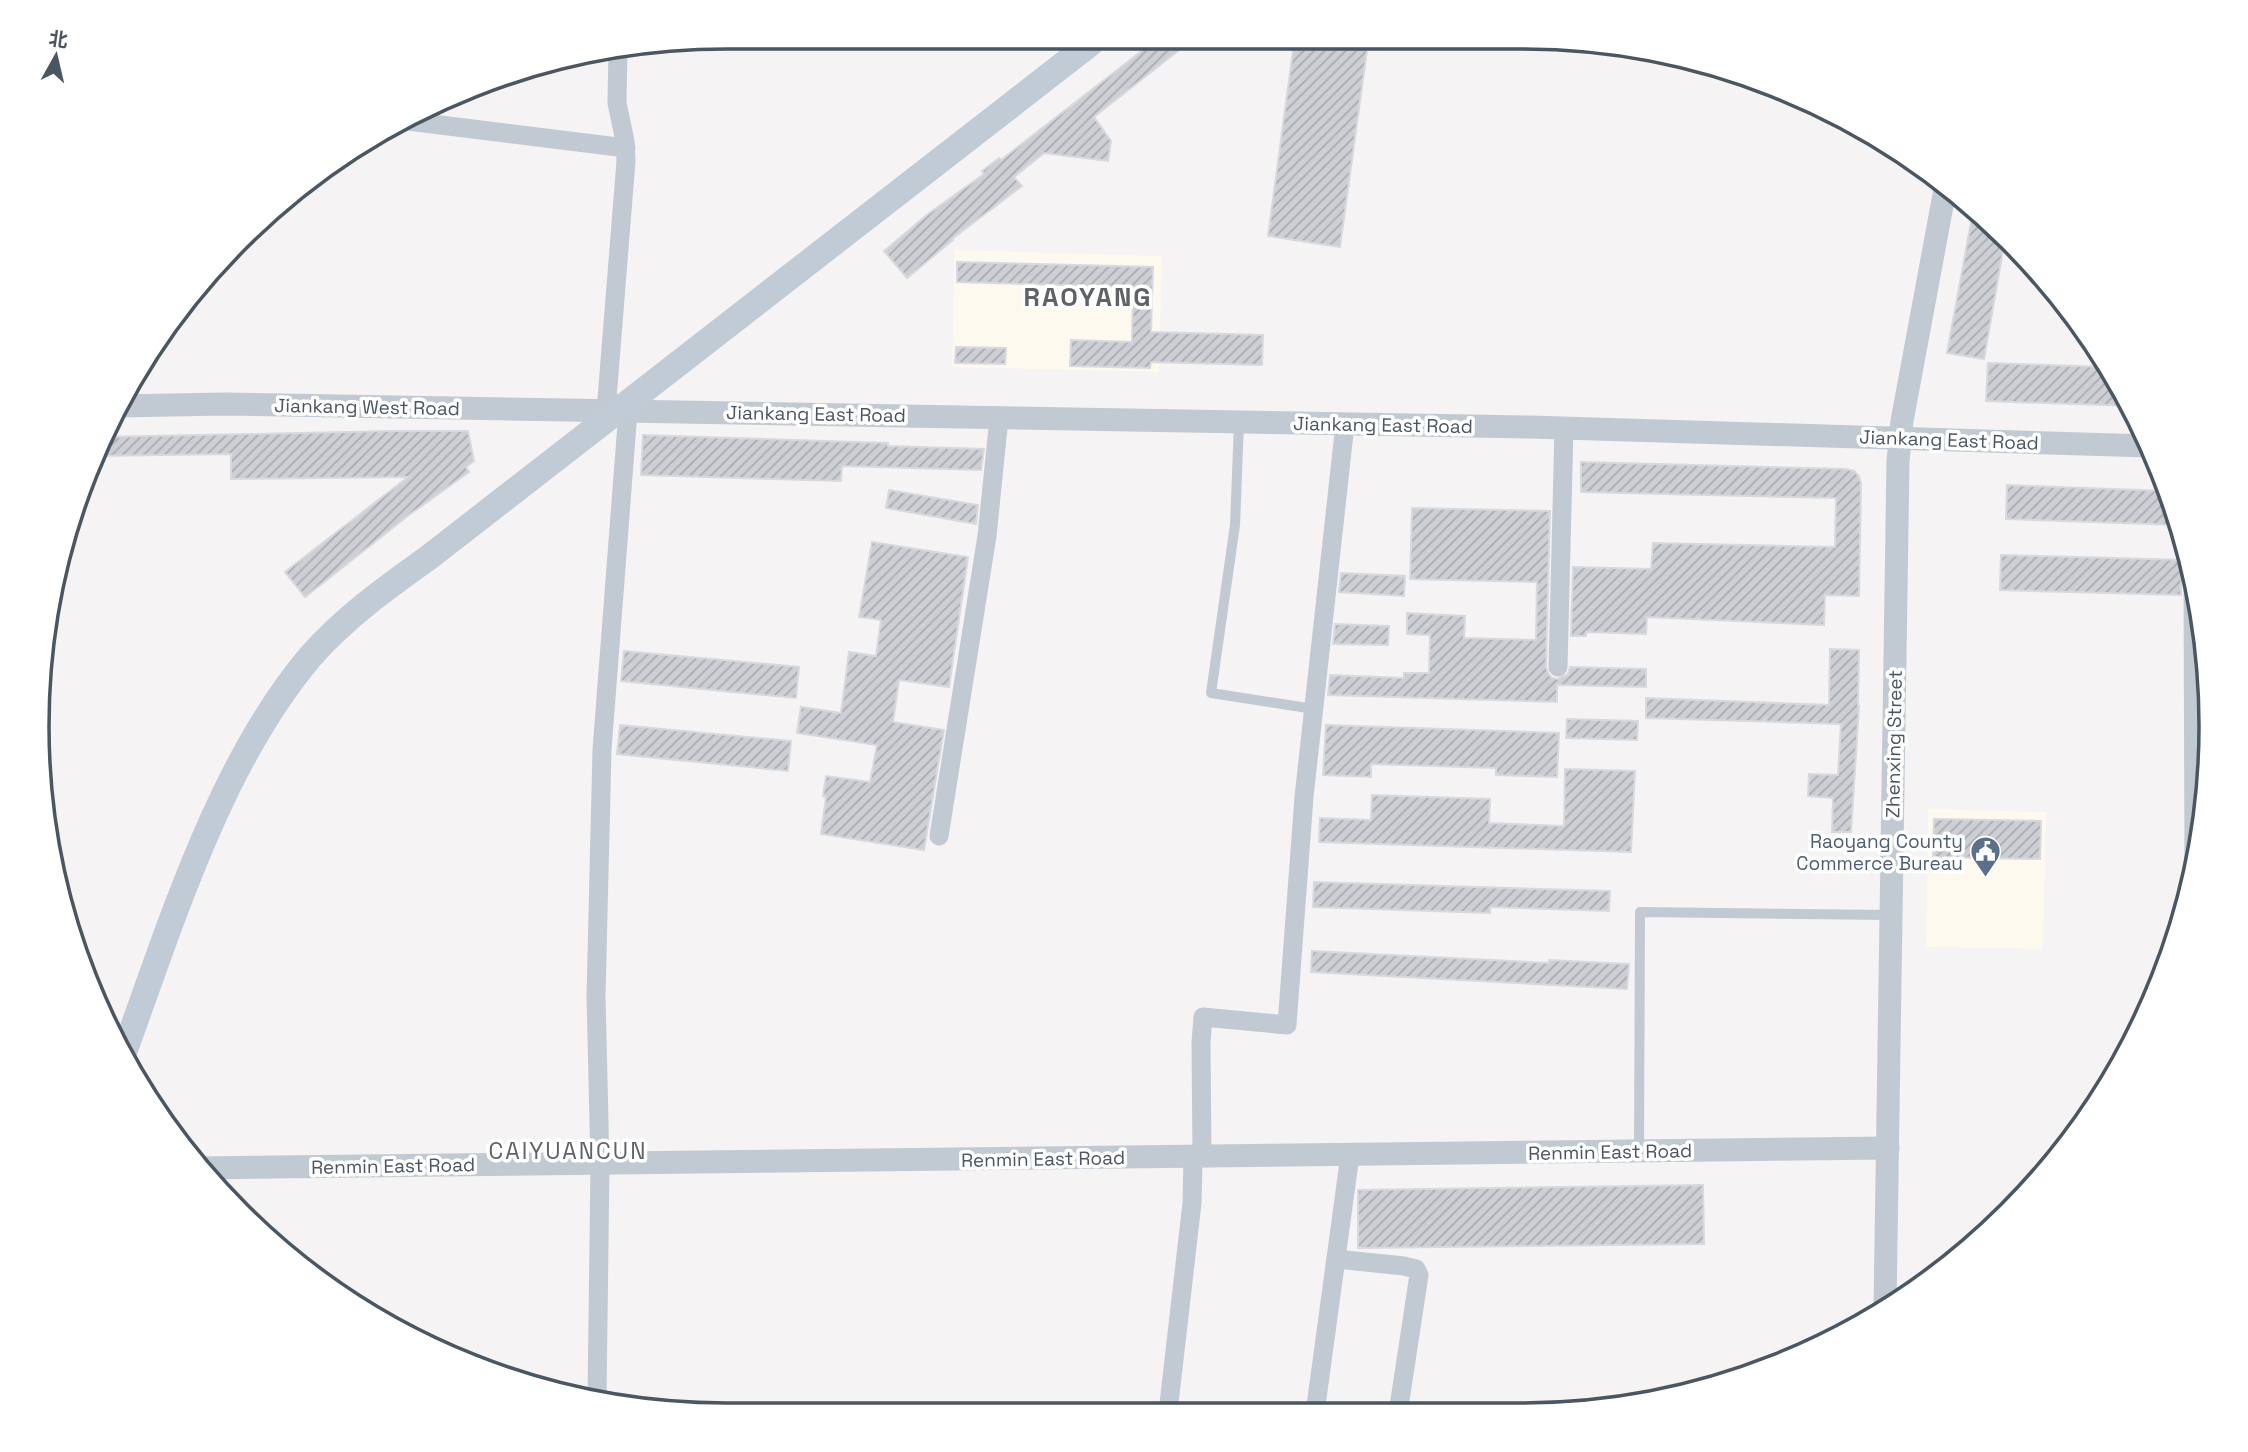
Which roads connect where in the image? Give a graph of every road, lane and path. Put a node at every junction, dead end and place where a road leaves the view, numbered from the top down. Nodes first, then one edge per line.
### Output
1 (1083, 49) edge
2 (618, 58) edge
3 (420, 123) edge
4 (626, 148) junction
5 (1944, 197) edge
6 (130, 406) edge
7 (616, 411) junction
8 (999, 418) junction
9 (1239, 422) junction
10 (1345, 424) junction
11 (1564, 429) junction
12 (1900, 439) junction
13 (2137, 446) edge
14 (2193, 640) edge
15 (1558, 667) dead end
16 (1314, 709) junction
17 (2194, 807) edge
18 (939, 836) dead end
19 (1891, 915) junction
20 (128, 1042) edge
21 (1888, 1148) junction
22 (1639, 1152) junction
23 (1350, 1155) junction
24 (1197, 1157) junction
25 (600, 1164) junction
26 (214, 1168) edge
27 (1336, 1259) junction
28 (1885, 1297) edge
29 (597, 1390) edge
30 (1169, 1403) edge
31 (1316, 1403) edge
32 (1400, 1403) edge

1 - 7 main road
2 - 4 street
3 - 4 street
4 - 7 street
5 - 12 street, Zhenxing Street
6 - 7 street, Jiankang West Road
7 - 8 street, Jiankang East Road
7 - 20 main road
7 - 25 street
8 - 9 street, Jiankang East Road
8 - 18 street
9 - 10 street, Jiankang East Road
9 - 16 lane
10 - 11 street, Jiankang East Road
10 - 16 street
11 - 12 street, Jiankang East Road
11 - 15 street
12 - 13 street, Jiankang East Road
12 - 19 street, Zhenxing Street
14 - 17 street
16 - 24 street
19 - 21 street, Zhenxing Street
19 - 22 lane
21 - 22 street, Renmin East Road
21 - 28 street, Zhenxing Street
22 - 23 street, Renmin East Road
23 - 24 street, Renmin East Road
23 - 27 street
24 - 25 street, Renmin East Road
24 - 30 street
25 - 26 street, Renmin East Road
25 - 29 street
27 - 31 street
27 - 32 street

